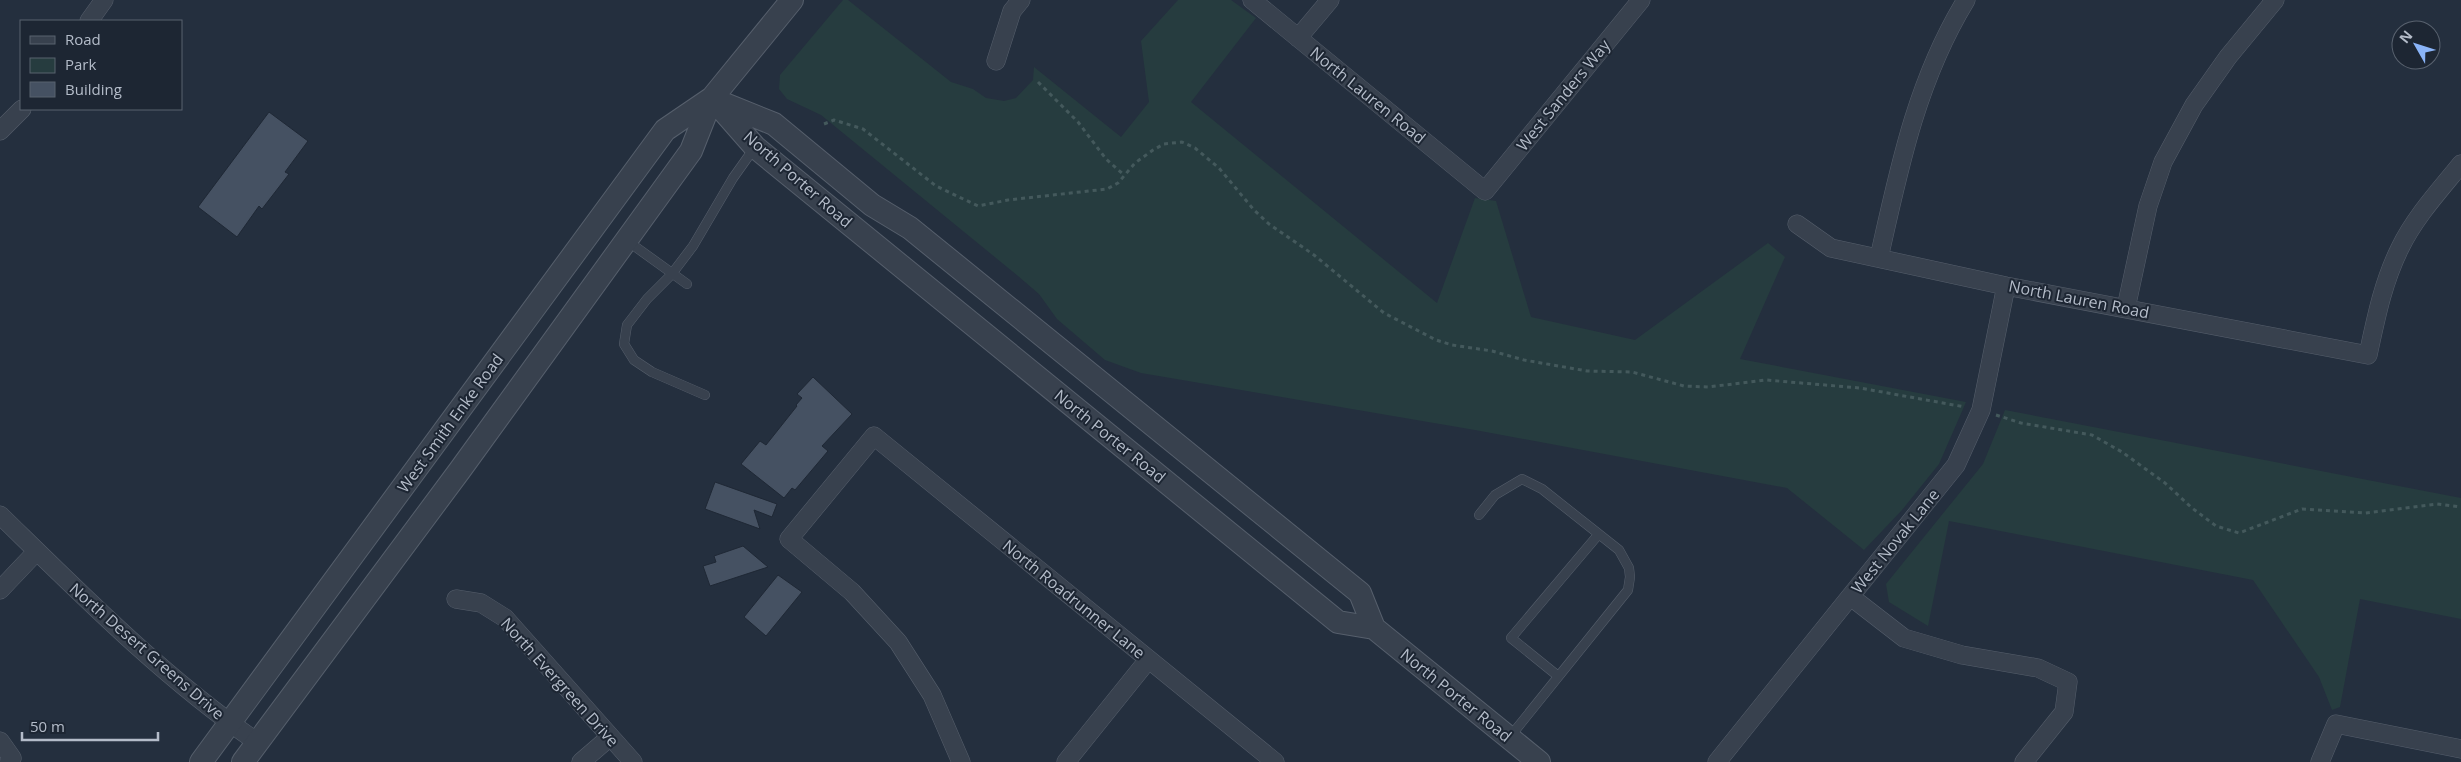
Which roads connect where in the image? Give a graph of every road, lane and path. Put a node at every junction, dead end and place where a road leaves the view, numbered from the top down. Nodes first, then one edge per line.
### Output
1 (104, 0) edge
2 (792, 0) edge
3 (1021, 0) edge
4 (1252, 0) edge
5 (1330, 0) edge
6 (1641, 0) edge
7 (1966, 0) edge
8 (2275, 0) edge
9 (90, 20) edge
10 (1298, 38) junction
11 (996, 61) dead end
12 (1038, 82) dead end
13 (712, 98) junction
14 (21, 110) edge
15 (824, 124) dead end
16 (0, 131) edge
17 (755, 147) junction
18 (2461, 164) edge
19 (1124, 175) junction
20 (1485, 191) joint
21 (1797, 224) dead end
22 (626, 240) junction
23 (1879, 258) junction
24 (671, 275) junction
25 (687, 284) dead end
26 (2006, 286) junction
27 (2126, 308) junction
28 (705, 395) dead end
29 (1981, 410) junction
30 (2461, 506) edge
31 (0, 515) edge
32 (1479, 515) dead end
33 (1598, 535) junction
34 (37, 551) junction
35 (0, 590) edge
36 (1850, 597) junction
37 (456, 599) dead end
38 (1374, 628) junction
39 (1148, 660) junction
40 (1558, 676) junction
41 (230, 723) junction
42 (610, 737) junction
43 (1509, 738) junction
44 (0, 741) edge
45 (257, 742) junction
46 (2461, 748) edge
47 (10, 760) edge
48 (201, 762) edge
49 (243, 762) edge
50 (581, 762) edge
51 (632, 762) edge
52 (961, 762) edge
53 (1066, 762) edge
54 (1275, 762) edge
55 (1538, 762) edge
56 (1717, 762) edge
57 (2024, 762) edge
58 (2320, 762) edge

1 - 9 street
2 - 13 street, West Smith Enke Road
3 - 11 street
4 - 10 street, North Lauren Road
5 - 10 street
6 - 20 street, West Sanders Way
7 - 23 street
8 - 27 street
10 - 20 street, North Lauren Road
12 - 19 path
13 - 17 street, North Porter Road
13 - 22 street, West Smith Enke Road
13 - 38 street, North Porter Road
13 - 41 street, West Smith Enke Road
14 - 16 street
15 - 19 path
17 - 24 lane
17 - 38 street, North Porter Road
18 - 27 street, North Lauren Road
19 - 29 path
21 - 23 street, North Lauren Road
22 - 24 lane
22 - 45 street, West Smith Enke Road
23 - 26 street, North Lauren Road
24 - 25 lane
24 - 28 lane
26 - 27 street, North Lauren Road
26 - 29 street, West Novak Lane
29 - 30 path
29 - 36 street, West Novak Lane
31 - 34 street, North Desert Greens Drive
32 - 33 lane
33 - 40 lane
33 - 40 lane
34 - 35 street
34 - 41 street, North Desert Greens Drive
36 - 56 street, West Novak Lane
36 - 57 street
37 - 42 street, North Evergreen Drive
38 - 43 street, North Porter Road
39 - 52 street, North Roadrunner Lane
39 - 53 street
39 - 54 street, North Roadrunner Lane
40 - 43 lane
41 - 45 street, North Desert Greens Drive
41 - 48 street, West Smith Enke Road
42 - 50 street
42 - 51 street, North Evergreen Drive
43 - 55 street, North Porter Road
44 - 47 street
45 - 49 street, West Smith Enke Road
46 - 58 street

